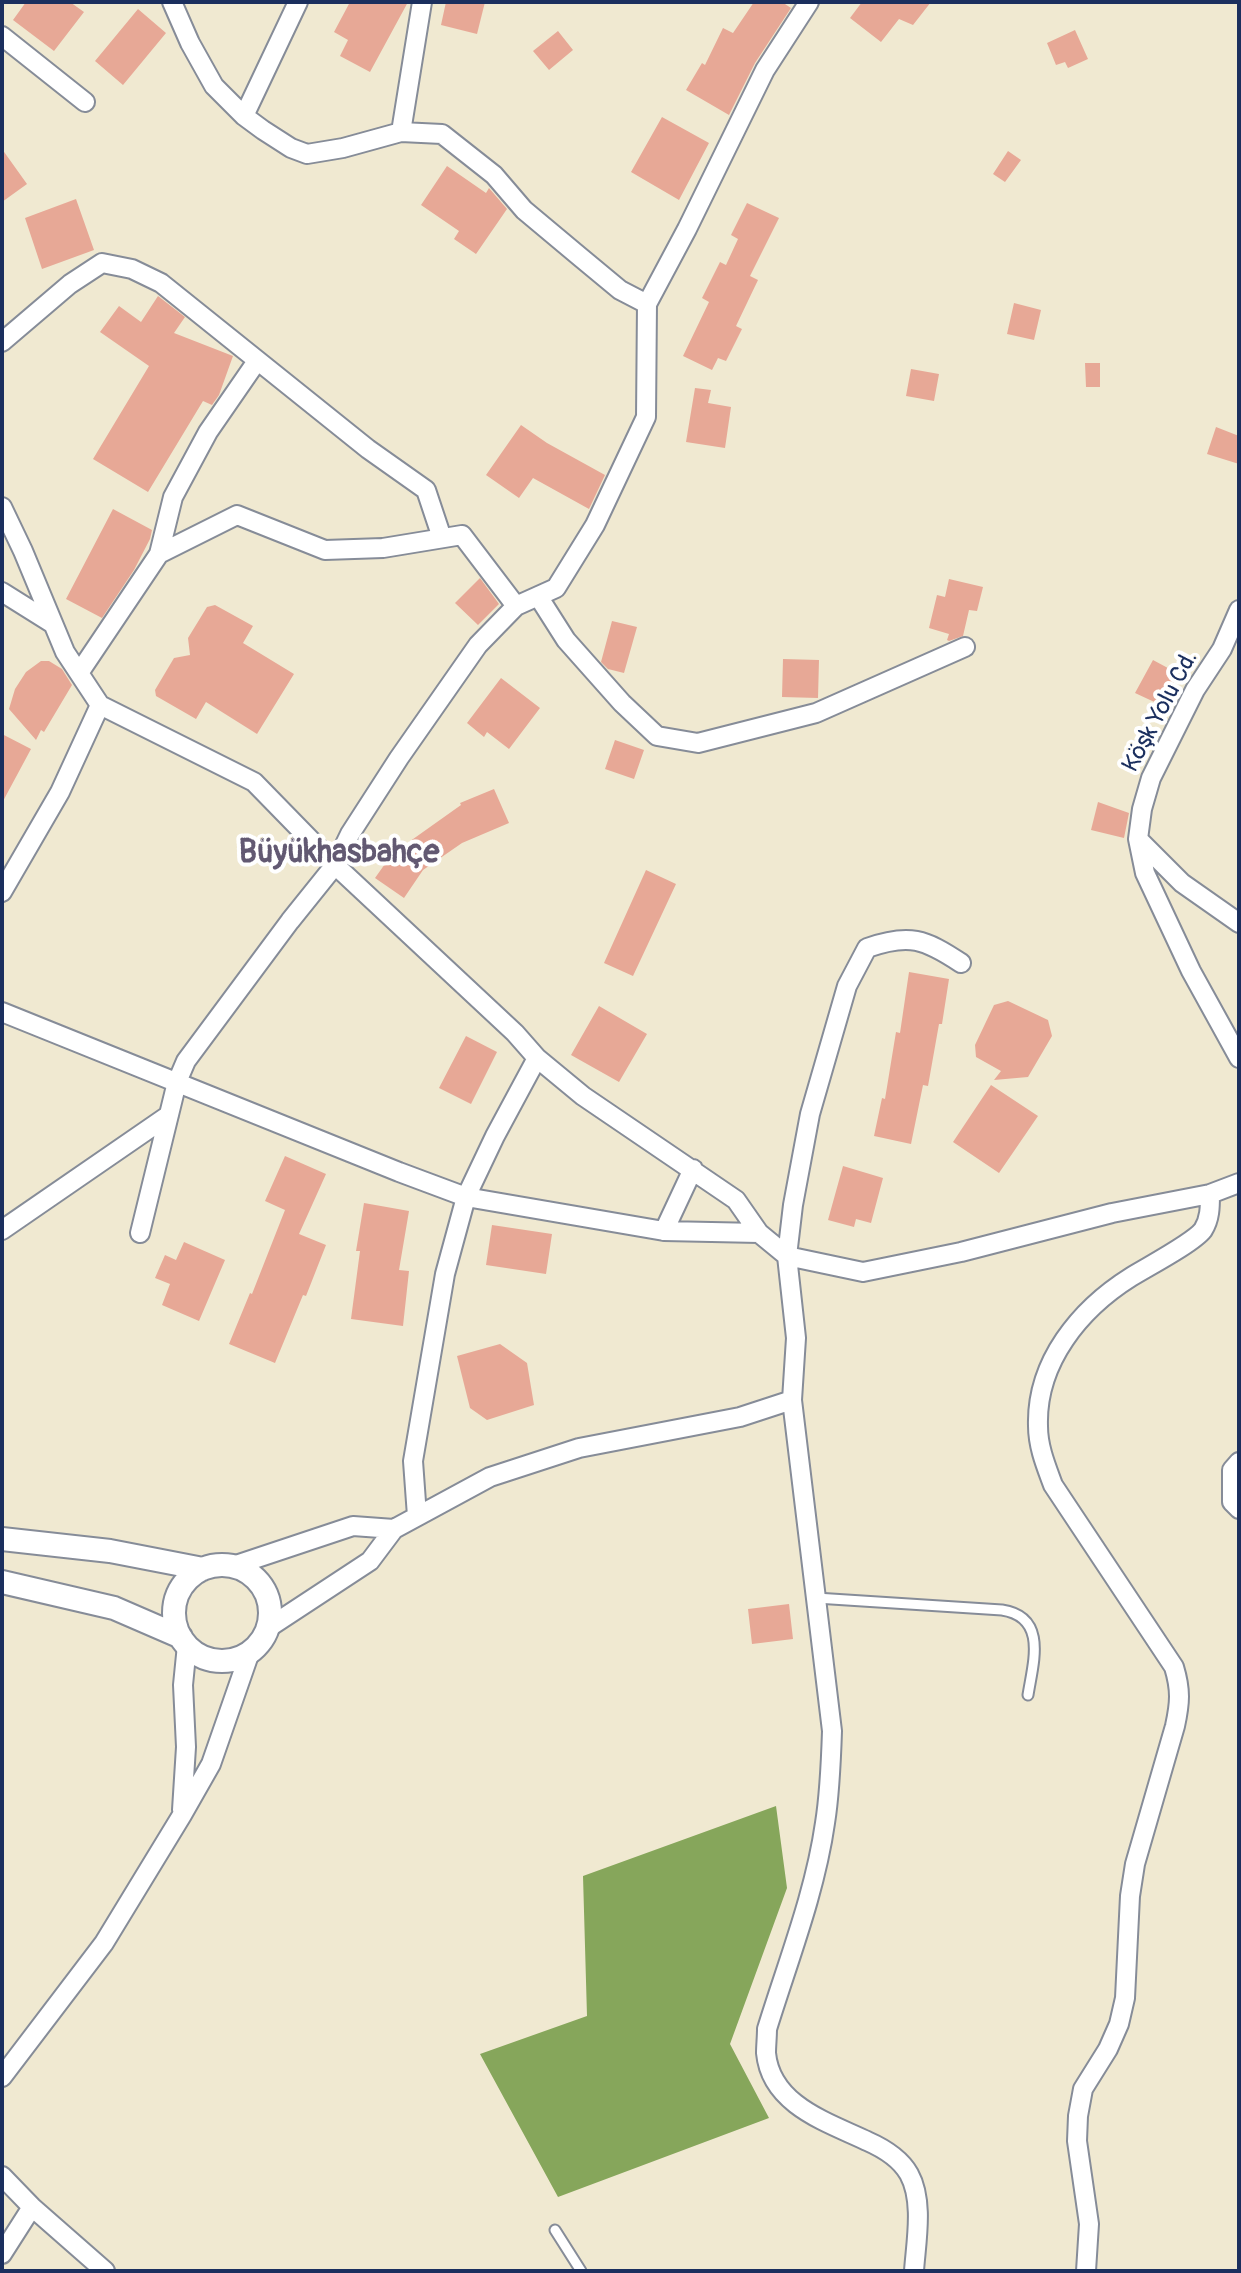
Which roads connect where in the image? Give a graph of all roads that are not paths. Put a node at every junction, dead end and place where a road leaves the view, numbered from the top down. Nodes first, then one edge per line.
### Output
1 (172, 2) edge
2 (298, 2) edge
3 (422, 2) edge
4 (809, 2) edge
5 (2, 36) edge
6 (85, 102) dead end
7 (244, 116) junction
8 (401, 132) junction
9 (647, 304) junction
10 (2, 342) edge
11 (257, 361) junction
12 (2, 507) edge
13 (442, 538) junction
14 (159, 554) junction
15 (2, 592) edge
16 (538, 596) junction
17 (516, 606) junction
18 (1239, 610) edge
19 (53, 624) junction
20 (965, 647) dead end
21 (79, 673) junction
22 (100, 705) junction
23 (1138, 839) junction
24 (335, 865) junction
25 (2, 892) edge
26 (1239, 923) edge
27 (961, 963) dead end
28 (2, 1012) edge
29 (537, 1058) junction
30 (1239, 1058) edge
31 (177, 1082) junction
32 (169, 1115) junction
33 (693, 1169) junction
34 (1239, 1183) edge
35 (1210, 1194) junction
36 (466, 1197) junction
37 (2, 1230) edge
38 (664, 1231) junction
39 (140, 1233) dead end
40 (759, 1233) junction
41 (787, 1256) junction
42 (792, 1400) junction
43 (1239, 1462) edge
44 (1239, 1509) edge
45 (417, 1516) junction
46 (394, 1529) junction
47 (2, 1539) edge
48 (233, 1566) junction
49 (203, 1569) junction
50 (2, 1582) edge
51 (816, 1598) junction
52 (268, 1628) junction
53 (184, 1641) junction
54 (250, 1652) junction
55 (1028, 1695) dead end
56 (182, 1815) junction
57 (2, 2077) edge
58 (2, 2176) edge
59 (32, 2207) junction
60 (555, 2230) dead end
61 (2, 2254) edge
62 (105, 2271) edge
63 (581, 2271) edge
64 (914, 2271) edge
65 (1086, 2271) edge

1 - 7 street
2 - 7 street
3 - 8 street
4 - 9 street
5 - 6 street
7 - 8 street
8 - 9 street
9 - 16 street
10 - 11 street
11 - 13 street
11 - 14 street
12 - 19 street
13 - 14 street
13 - 17 street
14 - 21 street
15 - 19 street
16 - 17 street
16 - 20 street
17 - 24 street
18 - 23 street, Köşk Yolu Cd.
19 - 21 street
21 - 22 street
22 - 24 street
22 - 25 street
23 - 26 street
23 - 30 street, Köşk Yolu Cd.
24 - 29 street
24 - 31 street
27 - 41 street
28 - 31 street
29 - 33 street
29 - 36 street
31 - 32 street
31 - 36 street
32 - 37 street
32 - 39 street
33 - 38 street
33 - 40 street
34 - 35 street
35 - 41 street
35 - 65 street
36 - 38 street
36 - 45 street
38 - 40 street
40 - 41 street
41 - 42 street
42 - 45 street
42 - 51 street
43 - 44 street
45 - 46 street
46 - 48 street
46 - 52 street
47 - 49 street
48 - 49 street
48 - 52 street
49 - 53 street
50 - 53 street
51 - 55 lane
51 - 64 street
52 - 54 street
53 - 54 street
53 - 56 street
54 - 56 street
56 - 57 street
58 - 59 street
59 - 61 street
59 - 62 street
60 - 63 lane

